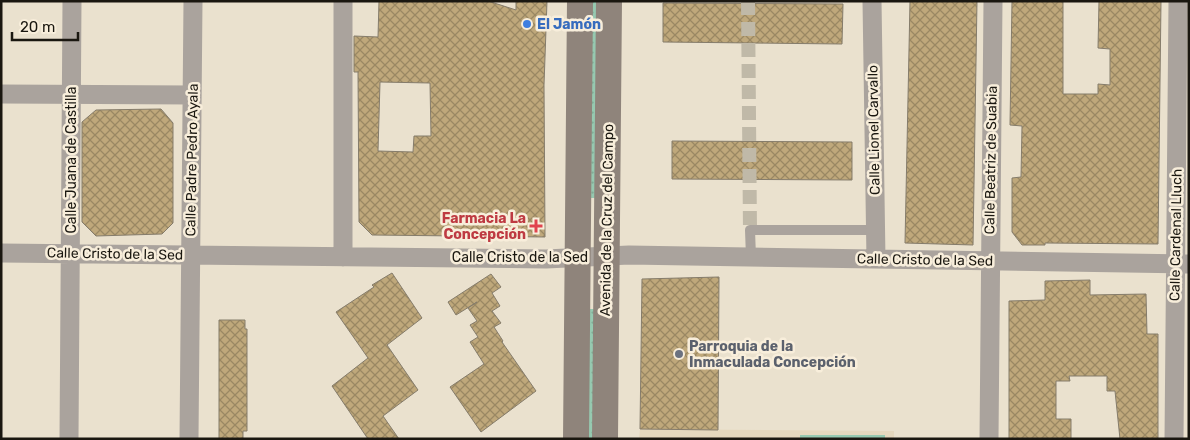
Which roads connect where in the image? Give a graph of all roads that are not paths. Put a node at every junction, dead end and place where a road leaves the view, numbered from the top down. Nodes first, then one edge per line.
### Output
1 (72, 1) edge
2 (193, 1) edge
3 (343, 1) edge
4 (580, 1) edge
5 (609, 1) edge
6 (872, 1) edge
7 (993, 1) edge
8 (1178, 1) edge
9 (1, 94) edge
10 (71, 95) junction
11 (192, 95) junction
12 (875, 230) junction
13 (1, 253) edge
14 (70, 254) junction
15 (191, 255) junction
16 (343, 256) junction
17 (607, 256) junction
18 (578, 257) junction
19 (751, 257) junction
20 (876, 259) junction
21 (990, 261) junction
22 (1182, 264) edge
23 (69, 439) edge
24 (189, 439) edge
25 (576, 439) edge
26 (605, 439) edge
27 (989, 439) edge
28 (1174, 439) edge

1 - 10 street, Calle Juana de Castilla
2 - 11 street, Calle Padre Pedro Ayala
3 - 16 street
4 - 18 main road, Avenida de la Cruz del Campo
5 - 17 main road, Avenida de la Cruz del Campo
6 - 12 street, Calle Lionel Carvallo
7 - 21 street, Calle Beatriz de Suabia
8 - 22 street, Calle Cardenal Lluch
9 - 10 street
10 - 11 street
10 - 14 street, Calle Juana de Castilla
11 - 15 street, Calle Padre Pedro Ayala
12 - 19 lane
12 - 20 street, Calle Lionel Carvallo
13 - 14 street, Calle Cristo de la Sed
14 - 15 street, Calle Cristo de la Sed
14 - 23 street, Calle Juana de Castilla
15 - 16 street, Calle Cristo de la Sed
15 - 24 street, Calle Padre Pedro Ayala
16 - 18 street, Calle Cristo de la Sed
17 - 18 street, Calle Cristo de la Sed
17 - 19 street, Calle Cristo de la Sed
17 - 26 main road, Avenida de la Cruz del Campo
18 - 25 main road, Avenida de la Cruz del Campo
19 - 20 street, Calle Cristo de la Sed
20 - 21 street, Calle Cristo de la Sed
21 - 22 street, Calle Cristo de la Sed
21 - 27 street, Calle Beatriz de Suabia
22 - 28 street, Calle Cardenal Lluch

